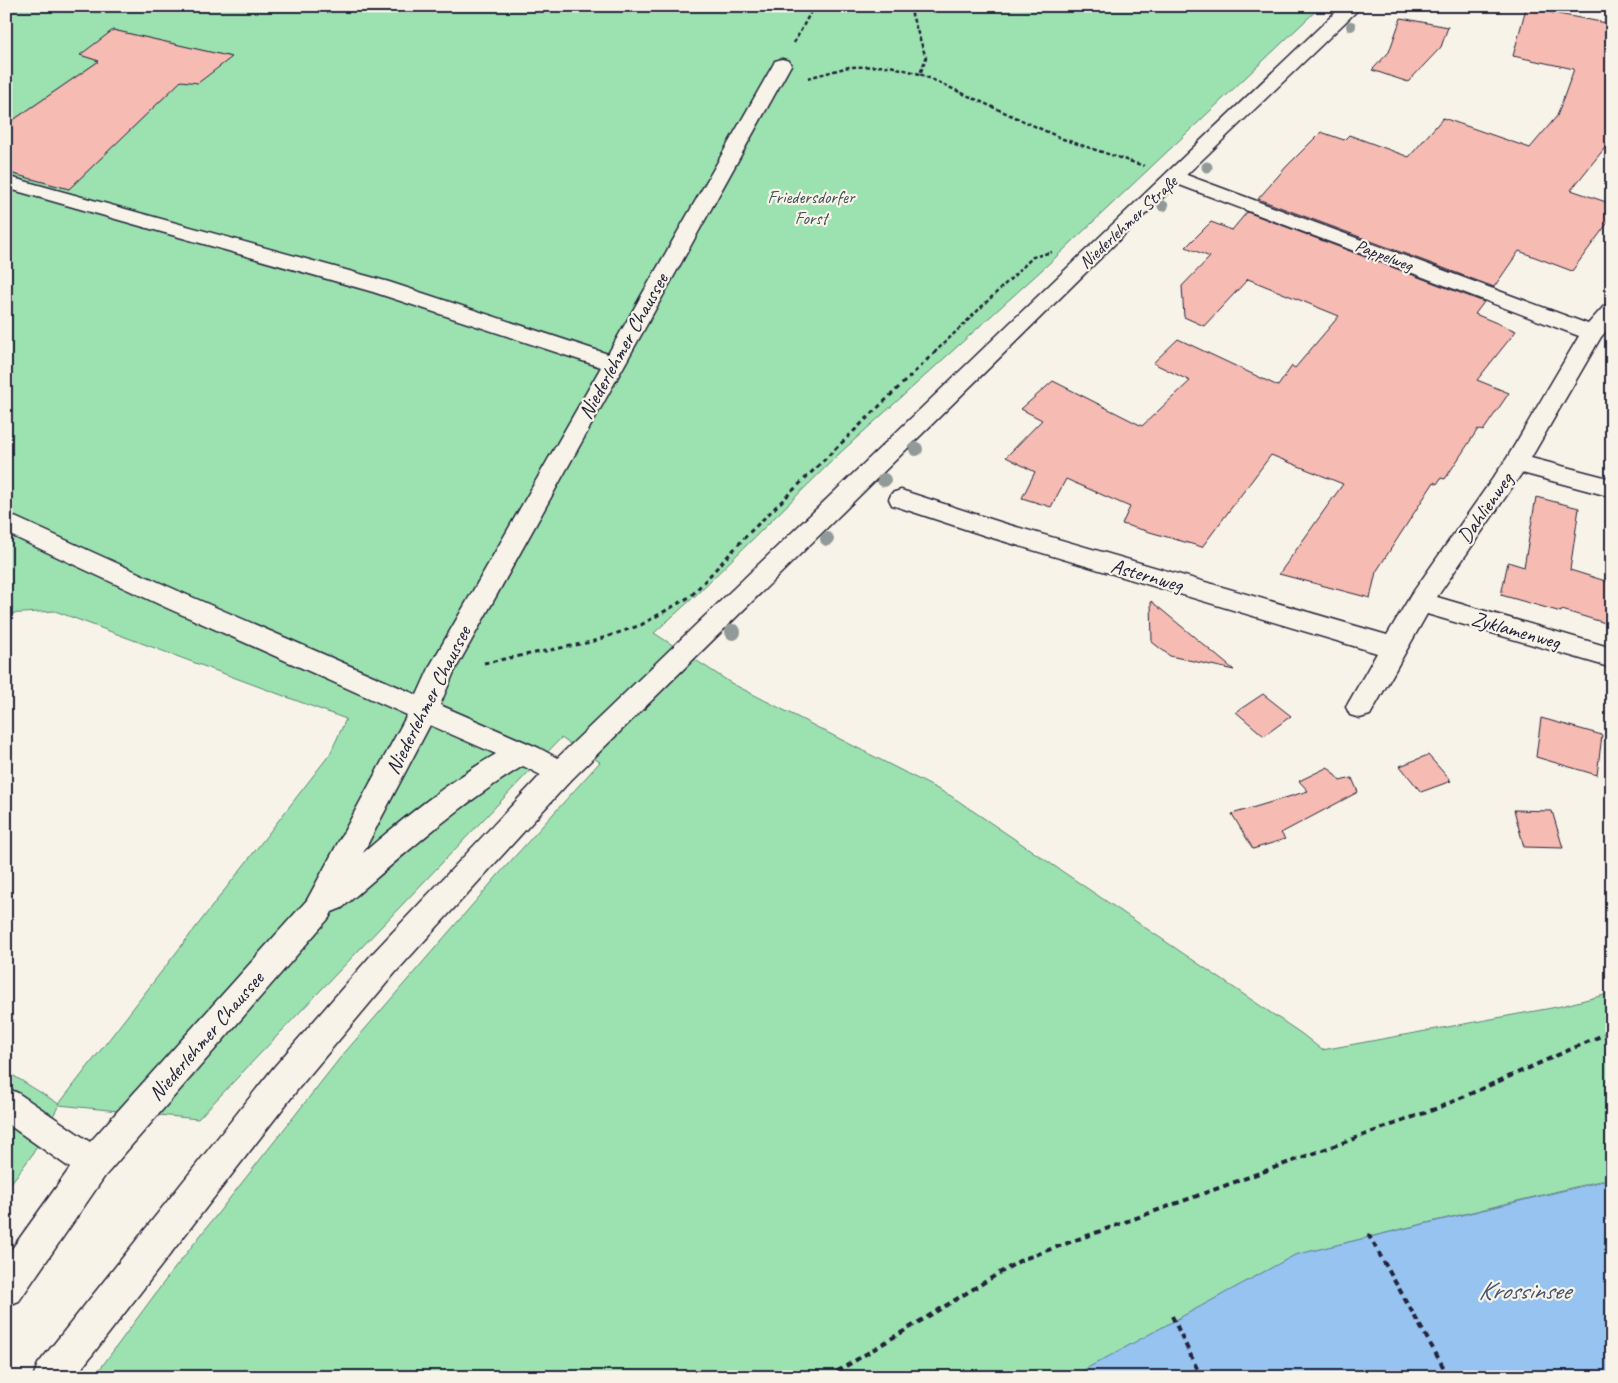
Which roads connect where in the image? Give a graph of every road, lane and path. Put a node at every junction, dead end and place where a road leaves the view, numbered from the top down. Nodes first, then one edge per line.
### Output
1 (814, 6) edge
2 (911, 6) edge
3 (1353, 6) edge
4 (782, 65) joint
5 (920, 74) junction
6 (770, 88) junction
7 (1176, 177) junction
8 (6, 182) edge
9 (1060, 250) dead end
10 (1611, 313) edge
11 (1592, 334) junction
12 (613, 363) junction
13 (1516, 463) junction
14 (1612, 488) edge
15 (900, 500) dead end
16 (6, 522) edge
17 (1420, 602) junction
18 (1393, 647) junction
19 (1612, 658) edge
20 (441, 671) junction
21 (1360, 707) dead end
22 (424, 710) junction
23 (522, 753) junction
24 (560, 773) junction
25 (318, 909) junction
26 (1612, 1031) edge
27 (6, 1104) edge
28 (93, 1164) junction
29 (1368, 1234) dead end
30 (6, 1288) edge
31 (1172, 1316) dead end
32 (51, 1377) edge
33 (828, 1377) edge
34 (1201, 1377) edge
35 (1448, 1377) edge

1 - 4 path
2 - 5 path
3 - 7 street, Niederlehmer Straße
4 - 6 street, Niederlehmer Chaussee
5 - 6 path
5 - 7 path
6 - 12 street, Niederlehmer Chaussee
7 - 11 street, Pappelweg
7 - 24 street, Niederlehmer Straße
8 - 12 street
9 - 20 path
10 - 11 street, Dahlienweg
11 - 13 street, Dahlienweg
12 - 20 street, Niederlehmer Chaussee
13 - 14 street
13 - 17 street, Dahlienweg
15 - 18 street, Asternweg
16 - 22 street
17 - 18 street, Dahlienweg
17 - 19 street, Zyklamenweg
18 - 21 street, Dahlienweg
20 - 22 street, Niederlehmer Chaussee
22 - 23 street
22 - 25 street, Niederlehmer Chaussee
23 - 24 street
23 - 25 street
24 - 32 street
25 - 28 street, Niederlehmer Chaussee
26 - 33 path
27 - 28 street
28 - 30 street, Niederlehmer Chaussee
29 - 35 path
31 - 34 path

